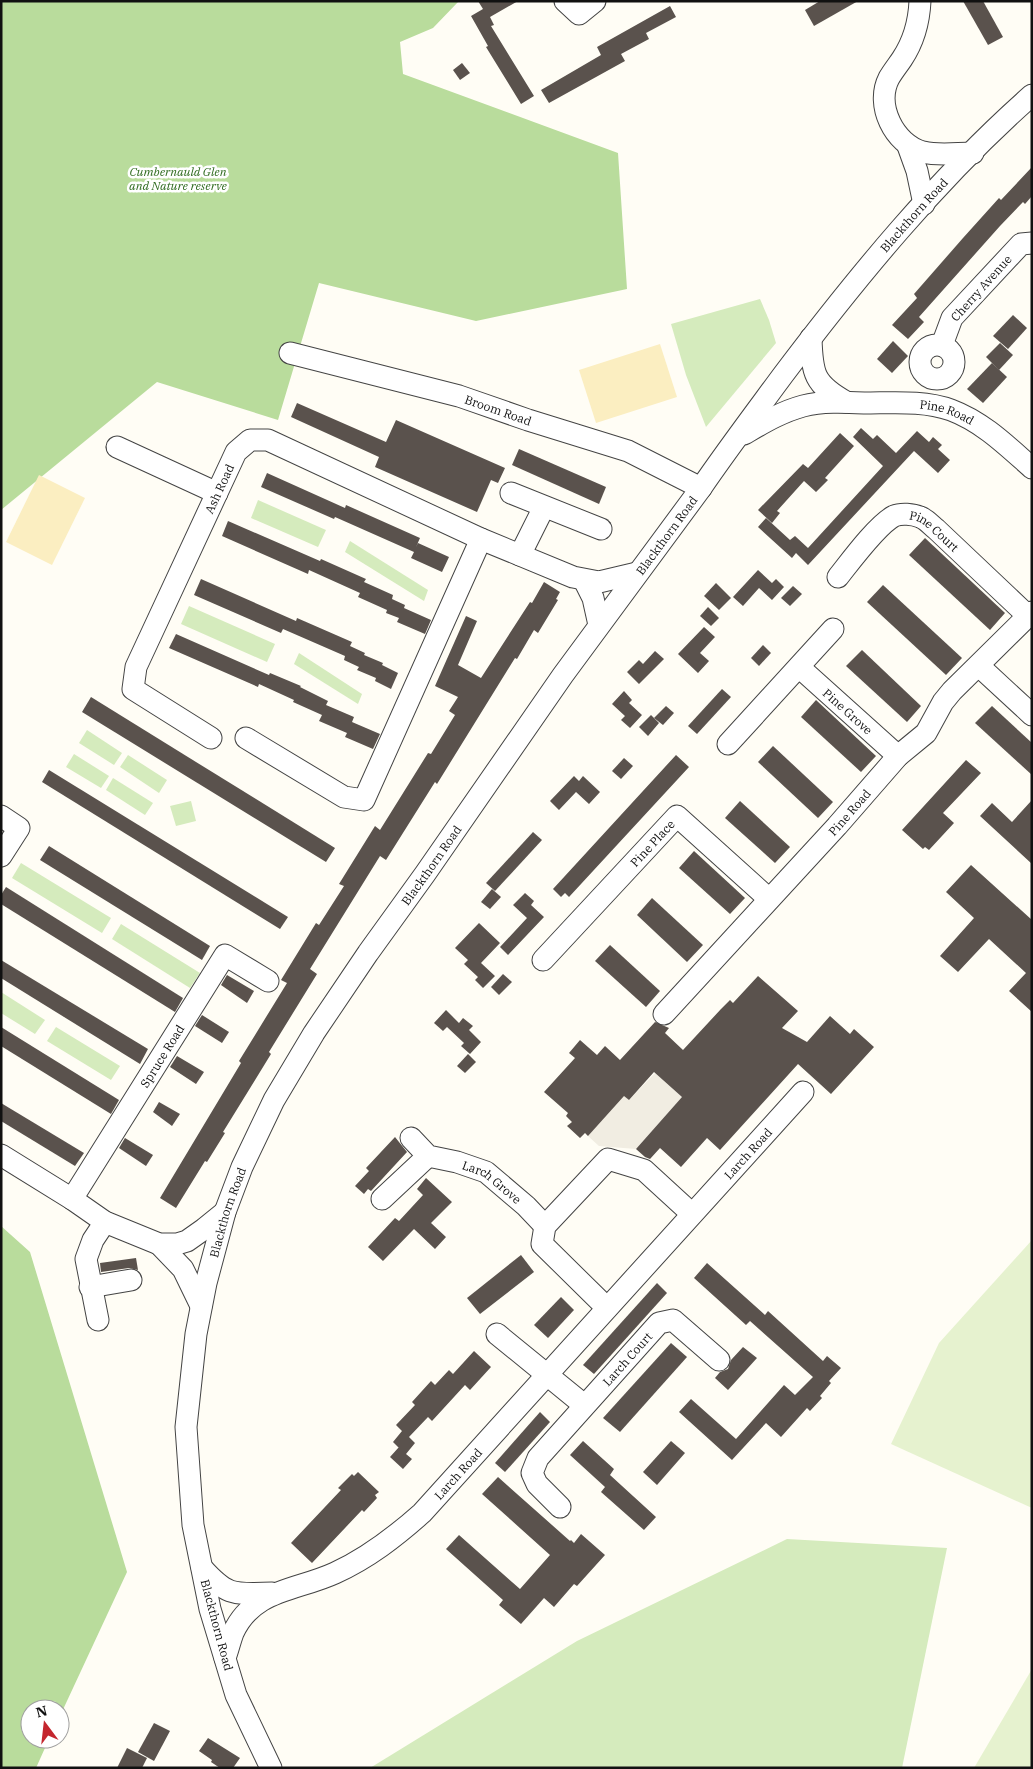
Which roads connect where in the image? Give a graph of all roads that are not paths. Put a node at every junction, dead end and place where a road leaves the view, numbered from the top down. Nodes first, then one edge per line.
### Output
1 (565, 1) edge
2 (595, 1) edge
3 (920, 1) edge
4 (1032, 96) edge
5 (908, 146) junction
6 (973, 153) junction
7 (924, 204) junction
8 (1032, 243) edge
9 (811, 338) junction
10 (942, 345) dead end
11 (290, 354) dead end
12 (846, 402) junction
13 (735, 440) junction
14 (117, 447) dead end
15 (1032, 468) edge
16 (701, 488) junction
17 (217, 493) junction
18 (511, 493) dead end
19 (544, 507) junction
20 (601, 530) dead end
21 (481, 539) junction
22 (520, 556) junction
23 (637, 573) junction
24 (838, 577) dead end
25 (584, 580) junction
26 (1030, 614) edge
27 (599, 625) junction
28 (833, 630) dead end
29 (979, 666) junction
30 (799, 667) junction
31 (1032, 715) edge
32 (211, 738) dead end
33 (246, 738) dead end
34 (728, 744) dead end
35 (898, 756) junction
36 (1, 816) edge
37 (1, 856) edge
38 (769, 899) junction
39 (543, 960) dead end
40 (268, 981) dead end
41 (664, 1014) dead end
42 (803, 1092) dead end
43 (410, 1138) dead end
44 (1, 1155) edge
45 (428, 1156) junction
46 (72, 1199) junction
47 (382, 1199) dead end
48 (225, 1212) junction
49 (692, 1214) junction
50 (106, 1222) junction
51 (545, 1226) junction
52 (158, 1244) junction
53 (131, 1280) dead end
54 (90, 1287) junction
55 (201, 1306) junction
56 (607, 1308) junction
57 (98, 1320) dead end
58 (496, 1334) dead end
59 (719, 1360) dead end
60 (546, 1376) junction
61 (584, 1405) junction
62 (560, 1507) dead end
63 (202, 1568) junction
64 (274, 1593) junction
65 (225, 1658) junction
66 (271, 1768) edge

1 - 2 street
3 - 5 street
4 - 6 street, Blackthorn Road
5 - 6 street
5 - 7 street
6 - 7 street, Blackthorn Road
7 - 9 street, Blackthorn Road
8 - 10 street, Cherry Avenue
9 - 12 street
9 - 13 street, Blackthorn Road
11 - 16 street, Broom Road
12 - 13 street, Pine Road
12 - 15 street, Pine Road
13 - 16 street, Blackthorn Road
14 - 17 street
16 - 23 street, Blackthorn Road
17 - 21 street, Ash Road
17 - 32 street, Ash Road
18 - 19 street
19 - 20 street
19 - 22 street
21 - 22 street, Ash Road
21 - 33 street
22 - 25 street, Ash Road
23 - 25 street, Ash Road
23 - 27 street, Blackthorn Road
24 - 26 street, Pine Court
25 - 27 street
26 - 29 street, Pine Road
27 - 48 street, Blackthorn Road
28 - 30 street
29 - 31 street
29 - 35 street, Pine Road
30 - 34 street
30 - 35 street, Pine Grove
35 - 38 street, Pine Road
36 - 37 street
38 - 39 street, Pine Place
38 - 41 street, Pine Road
40 - 46 street, Spruce Road
42 - 49 street, Larch Road
43 - 45 street
44 - 46 street
45 - 47 street
45 - 51 street, Larch Grove
46 - 50 street
48 - 52 street
48 - 55 street, Blackthorn Road
49 - 51 street
49 - 56 street, Larch Road
50 - 52 street
50 - 54 street
51 - 56 street
52 - 55 street
53 - 54 street
54 - 57 street
55 - 63 street, Blackthorn Road
56 - 60 street, Larch Road
58 - 60 street
59 - 61 street, Larch Court
60 - 61 street
60 - 64 street, Larch Road
61 - 62 street, Larch Court
63 - 64 street, Larch Road
63 - 65 street, Blackthorn Road
64 - 65 street, Larch Road
65 - 66 street, Blackthorn Road

